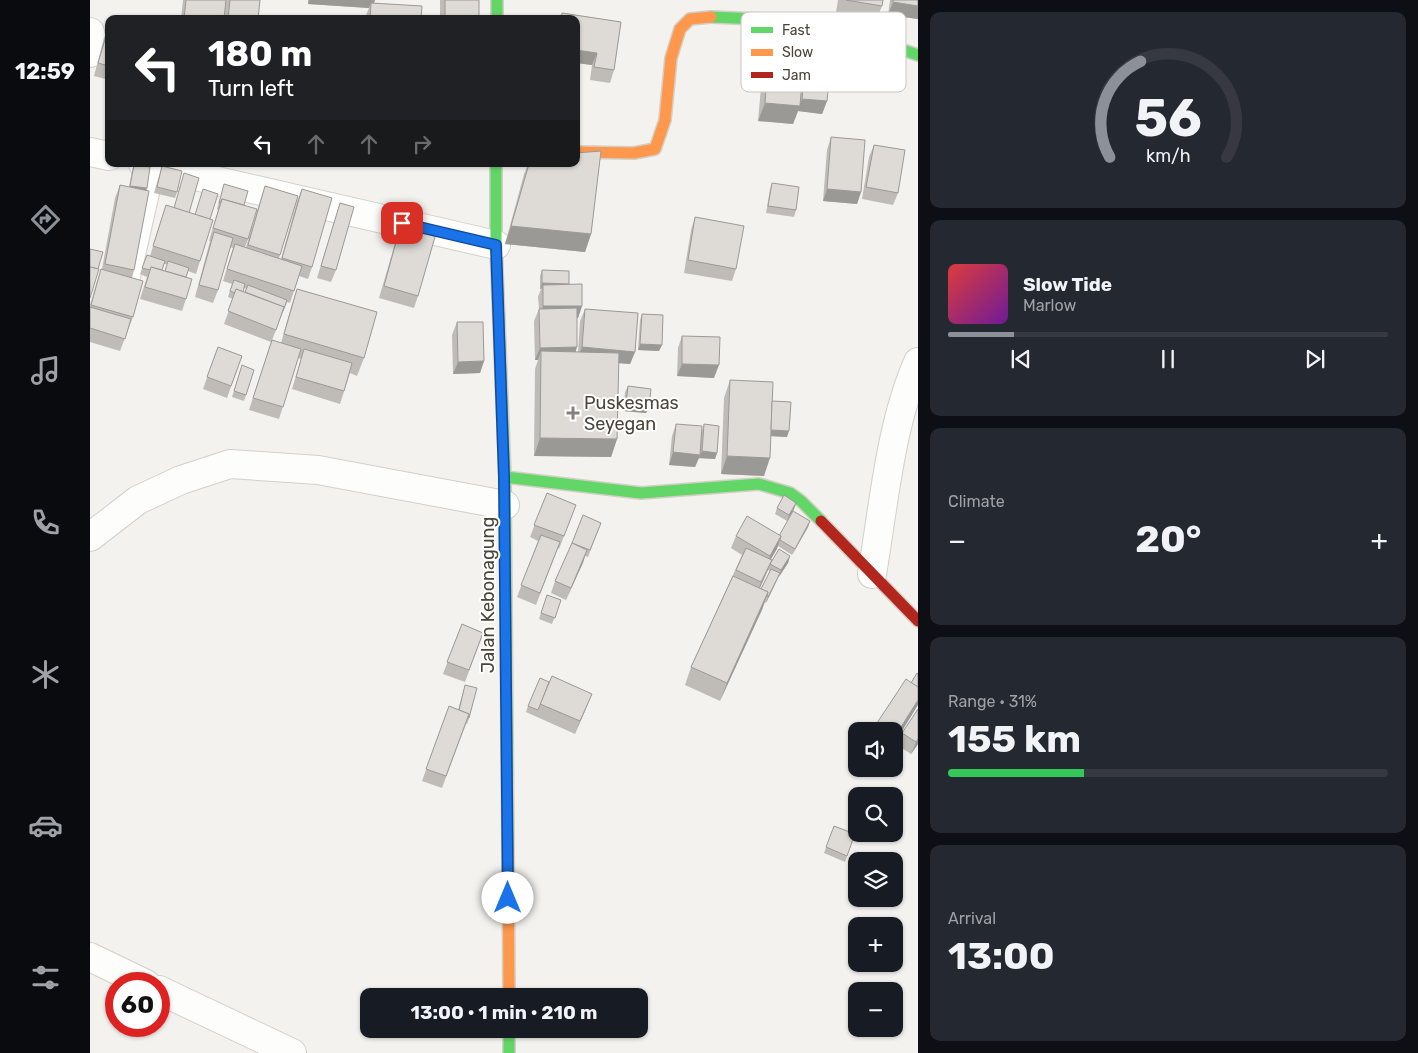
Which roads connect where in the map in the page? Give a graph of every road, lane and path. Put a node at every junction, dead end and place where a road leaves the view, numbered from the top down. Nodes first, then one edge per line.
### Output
1 (497, 0) edge
2 (497, 15) edge
3 (741, 18) edge
4 (90, 32) edge
5 (906, 51) edge
6 (90, 53) edge
7 (918, 55) edge
8 (90, 152) edge
9 (580, 152) edge
10 (105, 155) edge
11 (151, 167) edge
12 (155, 167) edge
13 (496, 167) edge
14 (496, 245) junction
15 (131, 286) edge
16 (918, 362) edge
17 (504, 477) junction
18 (504, 505) junction
19 (90, 537) edge
20 (872, 574) junction
21 (918, 621) edge
22 (90, 958) edge
23 (120, 972) edge
24 (509, 988) edge
25 (170, 995) edge
26 (509, 1038) edge
27 (292, 1053) edge
28 (509, 1053) edge

1 - 2 street
3 - 9 street
4 - 6 street
5 - 7 street
8 - 10 street
11 - 15 lane
12 - 14 street
13 - 14 street, Jalan Kebonagung
14 - 17 street, Jalan Kebonagung
16 - 20 street
17 - 18 street, Jalan Kebonagung
17 - 20 street
18 - 19 street
18 - 24 street, Jalan Kebonagung
20 - 21 street
22 - 23 street
25 - 27 street
26 - 28 street

